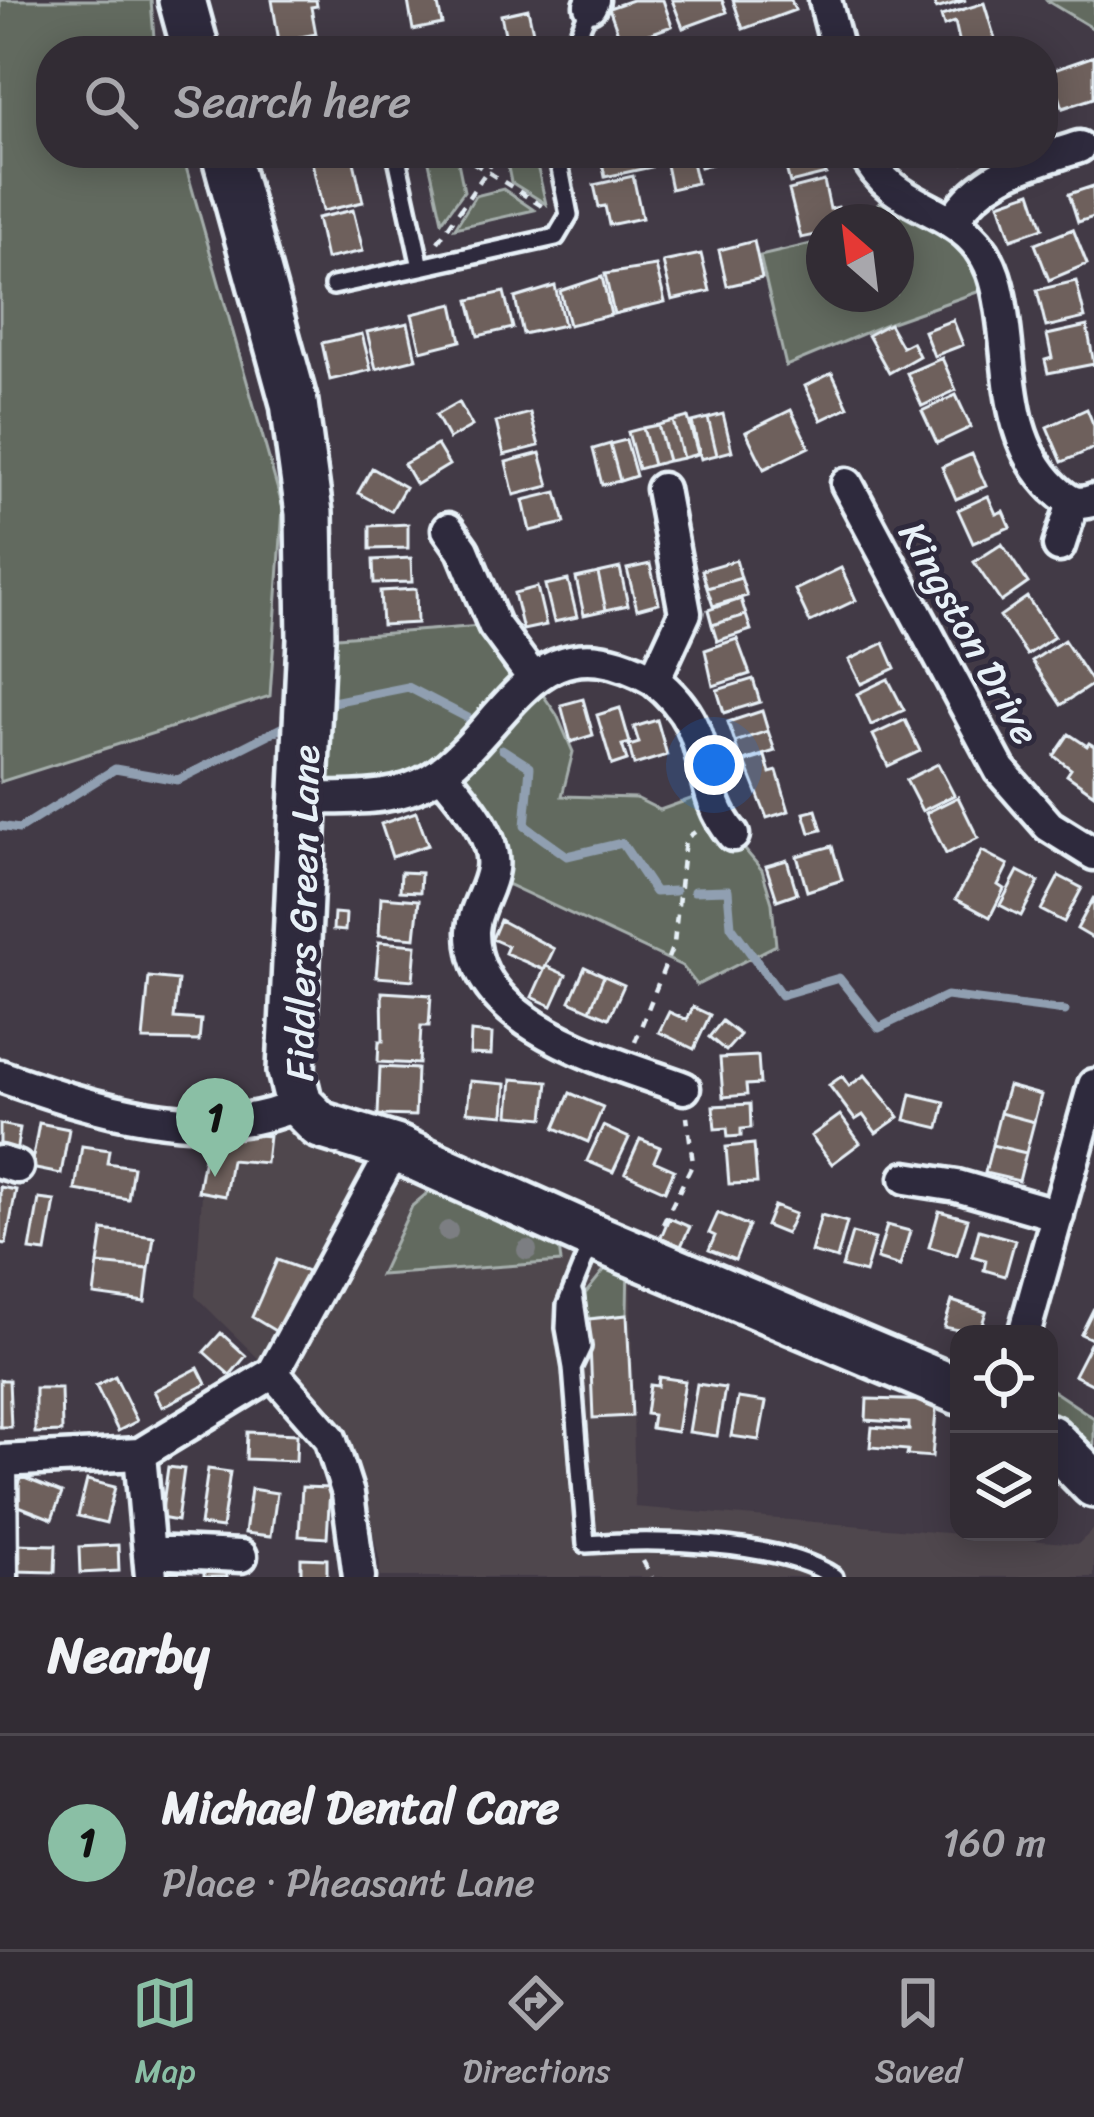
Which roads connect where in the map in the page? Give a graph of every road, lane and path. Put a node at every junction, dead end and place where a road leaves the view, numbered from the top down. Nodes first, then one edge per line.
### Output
1 (182, 0) edge
2 (824, 0) edge
3 (591, 3) edge
4 (192, 36) edge
5 (577, 36) edge
6 (834, 36) edge
7 (229, 168) edge
8 (399, 168) edge
9 (482, 168) edge
10 (490, 168) edge
11 (559, 168) edge
12 (872, 168) edge
13 (1021, 168) edge
14 (488, 172) junction
15 (953, 220) junction
16 (568, 222) junction
17 (421, 267) junction
18 (333, 286) dead end
19 (847, 484) dead end
20 (662, 489) dead end
21 (1083, 501) edge
22 (466, 542) dead end
23 (1059, 546) dead end
24 (533, 678) junction
25 (654, 680) junction
26 (441, 772) junction
27 (303, 799) junction
28 (726, 825) joint
29 (1094, 854) edge
30 (625, 1067) junction
31 (0, 1076) edge
32 (1094, 1085) edge
33 (684, 1088) joint
34 (298, 1104) junction
35 (1086, 1145) edge
36 (394, 1148) junction
37 (906, 1178) dead end
38 (1058, 1216) junction
39 (594, 1237) junction
40 (646, 1258) junction
41 (1027, 1325) edge
42 (273, 1373) junction
43 (950, 1386) edge
44 (1058, 1447) edge
45 (140, 1454) junction
46 (0, 1461) edge
47 (1094, 1484) edge
48 (241, 1556) dead end
49 (150, 1564) edge
50 (2, 1577) edge
51 (359, 1577) edge
52 (834, 1577) edge

1 - 4 street
2 - 6 street
3 - 5 lane
7 - 27 street, Fiddlers Green Lane
8 - 17 lane
9 - 14 path
10 - 14 path
11 - 16 lane
12 - 15 street
13 - 15 street
14 - 16 path
14 - 17 path
15 - 21 street
16 - 17 lane
17 - 18 lane
19 - 29 street, Kingston Drive
20 - 25 street
21 - 23 street
22 - 24 street
24 - 25 street
24 - 26 street
25 - 28 street
26 - 27 street
26 - 30 street
27 - 34 street, Fiddlers Green Lane
28 - 30 path
30 - 33 street
31 - 34 street
32 - 35 street
33 - 40 path
34 - 36 street, Fiddlers Green Lane
35 - 38 street
36 - 39 street, Fiddlers Green Lane
36 - 42 street
37 - 38 street
38 - 41 street
39 - 40 street, Fiddlers Green Lane
39 - 52 lane
40 - 43 street, Fiddlers Green Lane
42 - 45 street
42 - 51 street
44 - 47 street
45 - 46 street
45 - 49 street
46 - 50 street
48 - 49 street

